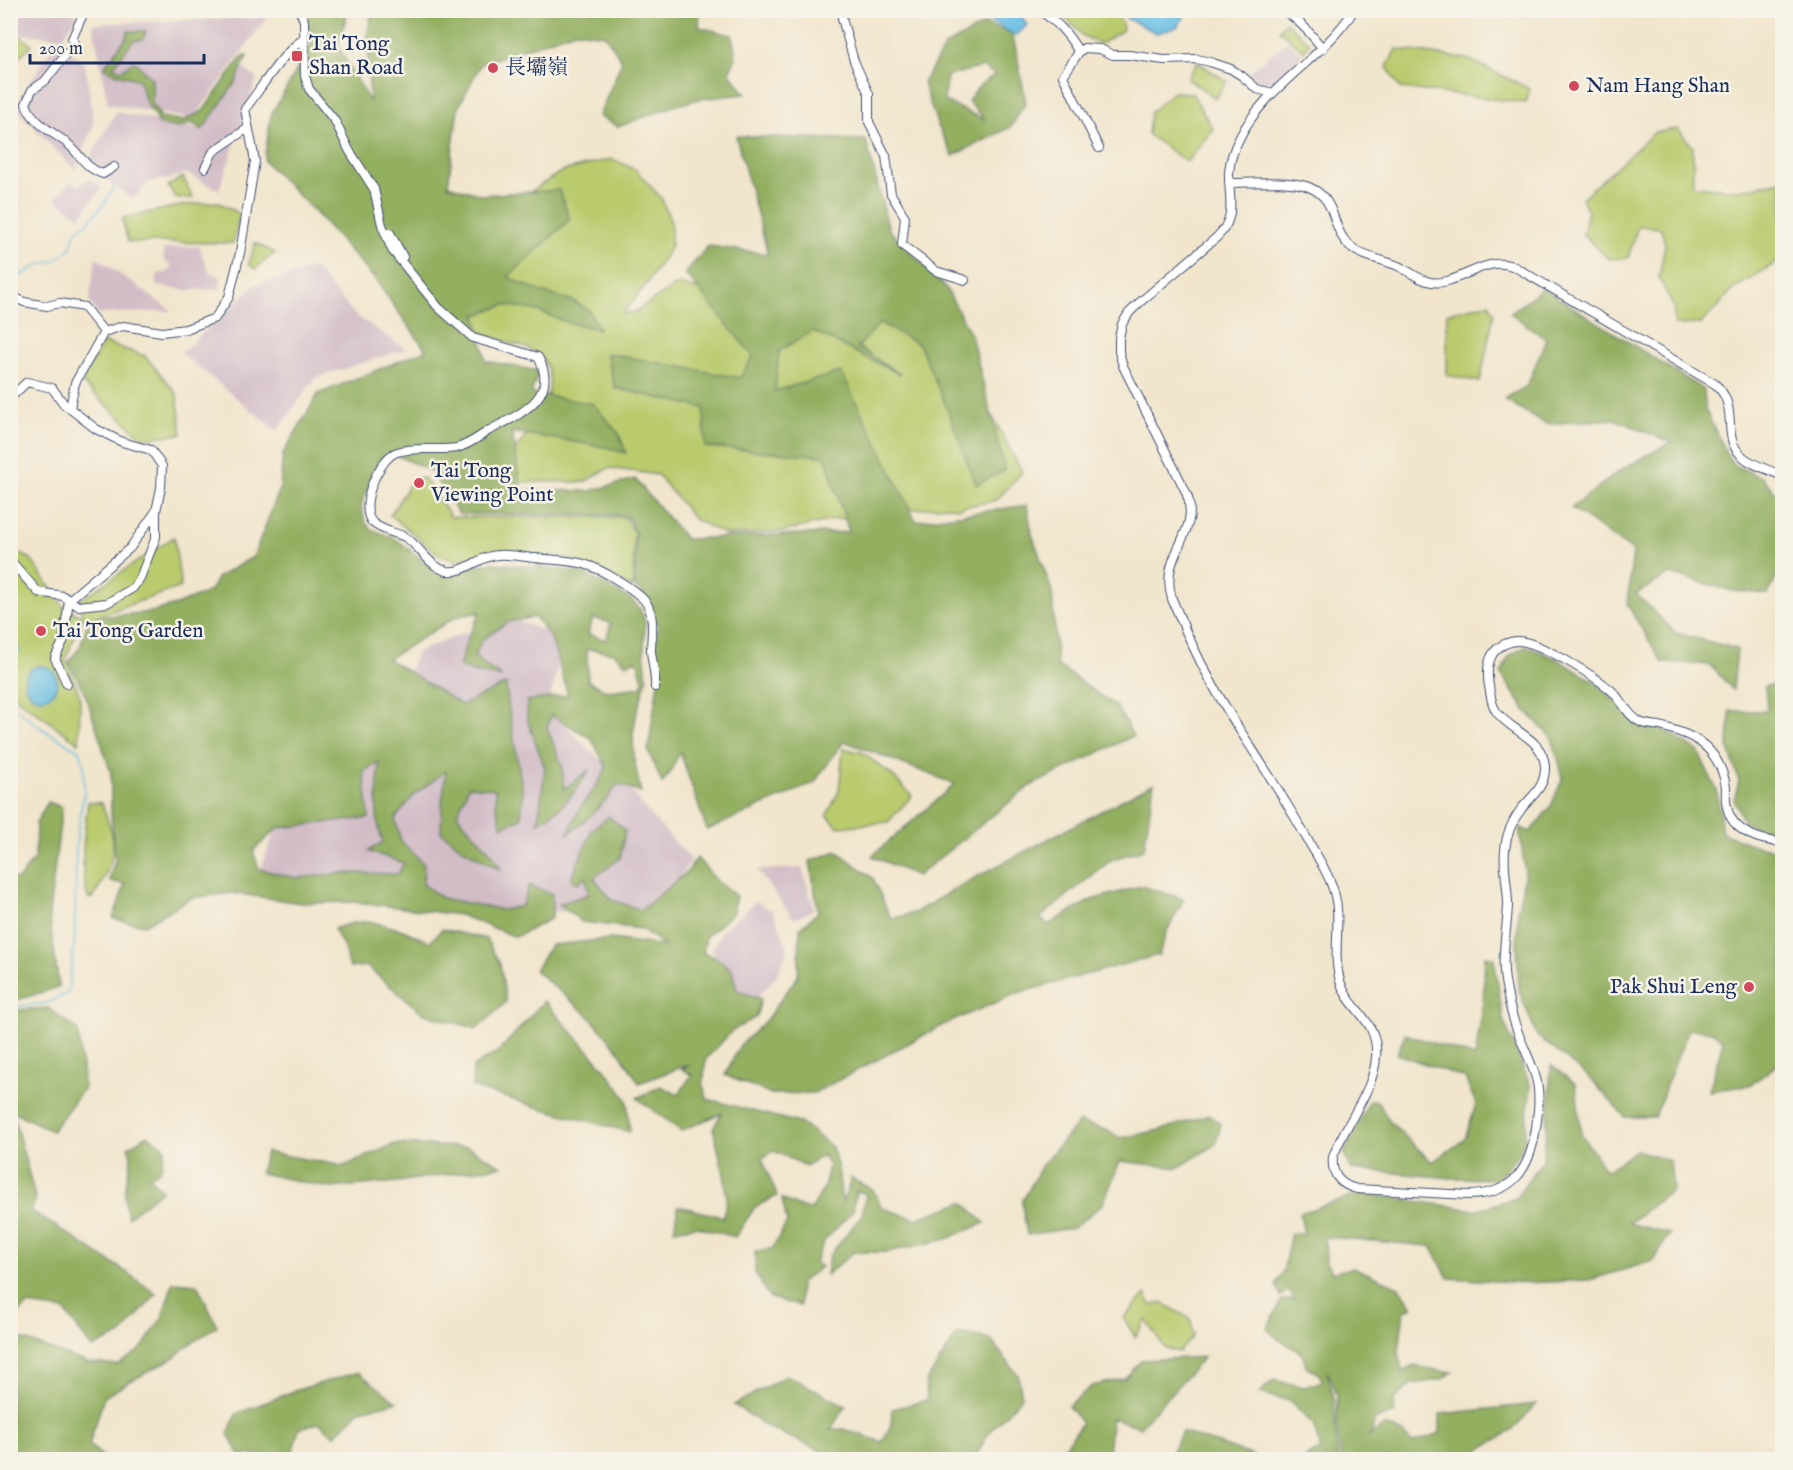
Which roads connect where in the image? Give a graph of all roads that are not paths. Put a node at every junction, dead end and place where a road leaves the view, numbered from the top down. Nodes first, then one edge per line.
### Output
1 (96, 10) edge
2 (300, 10) edge
3 (845, 10) edge
4 (1039, 10) edge
5 (1281, 10) edge
6 (1354, 10) edge
7 (83, 11) edge
8 (304, 39) junction
9 (292, 49) junction
10 (1323, 49) junction
11 (1079, 52) junction
12 (304, 53) junction
13 (1273, 93) junction
14 (248, 128) junction
15 (1099, 148) dead end
16 (114, 167) dead end
17 (205, 168) dead end
18 (1229, 183) junction
19 (965, 280) dead end
20 (10, 291) edge
21 (104, 332) junction
22 (10, 398) edge
23 (70, 408) junction
24 (1782, 476) edge
25 (156, 511) junction
26 (10, 560) edge
27 (69, 600) junction
28 (68, 684) dead end
29 (655, 687) dead end
30 (1782, 842) edge

1 - 7 street
2 - 8 street
3 - 19 street
4 - 11 street
5 - 10 street
6 - 10 street
7 - 16 street
8 - 9 street
8 - 12 street
9 - 12 street
9 - 14 street
10 - 13 street
11 - 13 street
11 - 15 street
12 - 29 street
13 - 18 street
14 - 17 street
14 - 21 street
18 - 24 street
18 - 30 street
20 - 21 street
21 - 23 street
22 - 23 street
23 - 25 street
25 - 27 street
25 - 27 street
26 - 27 street
27 - 28 street

